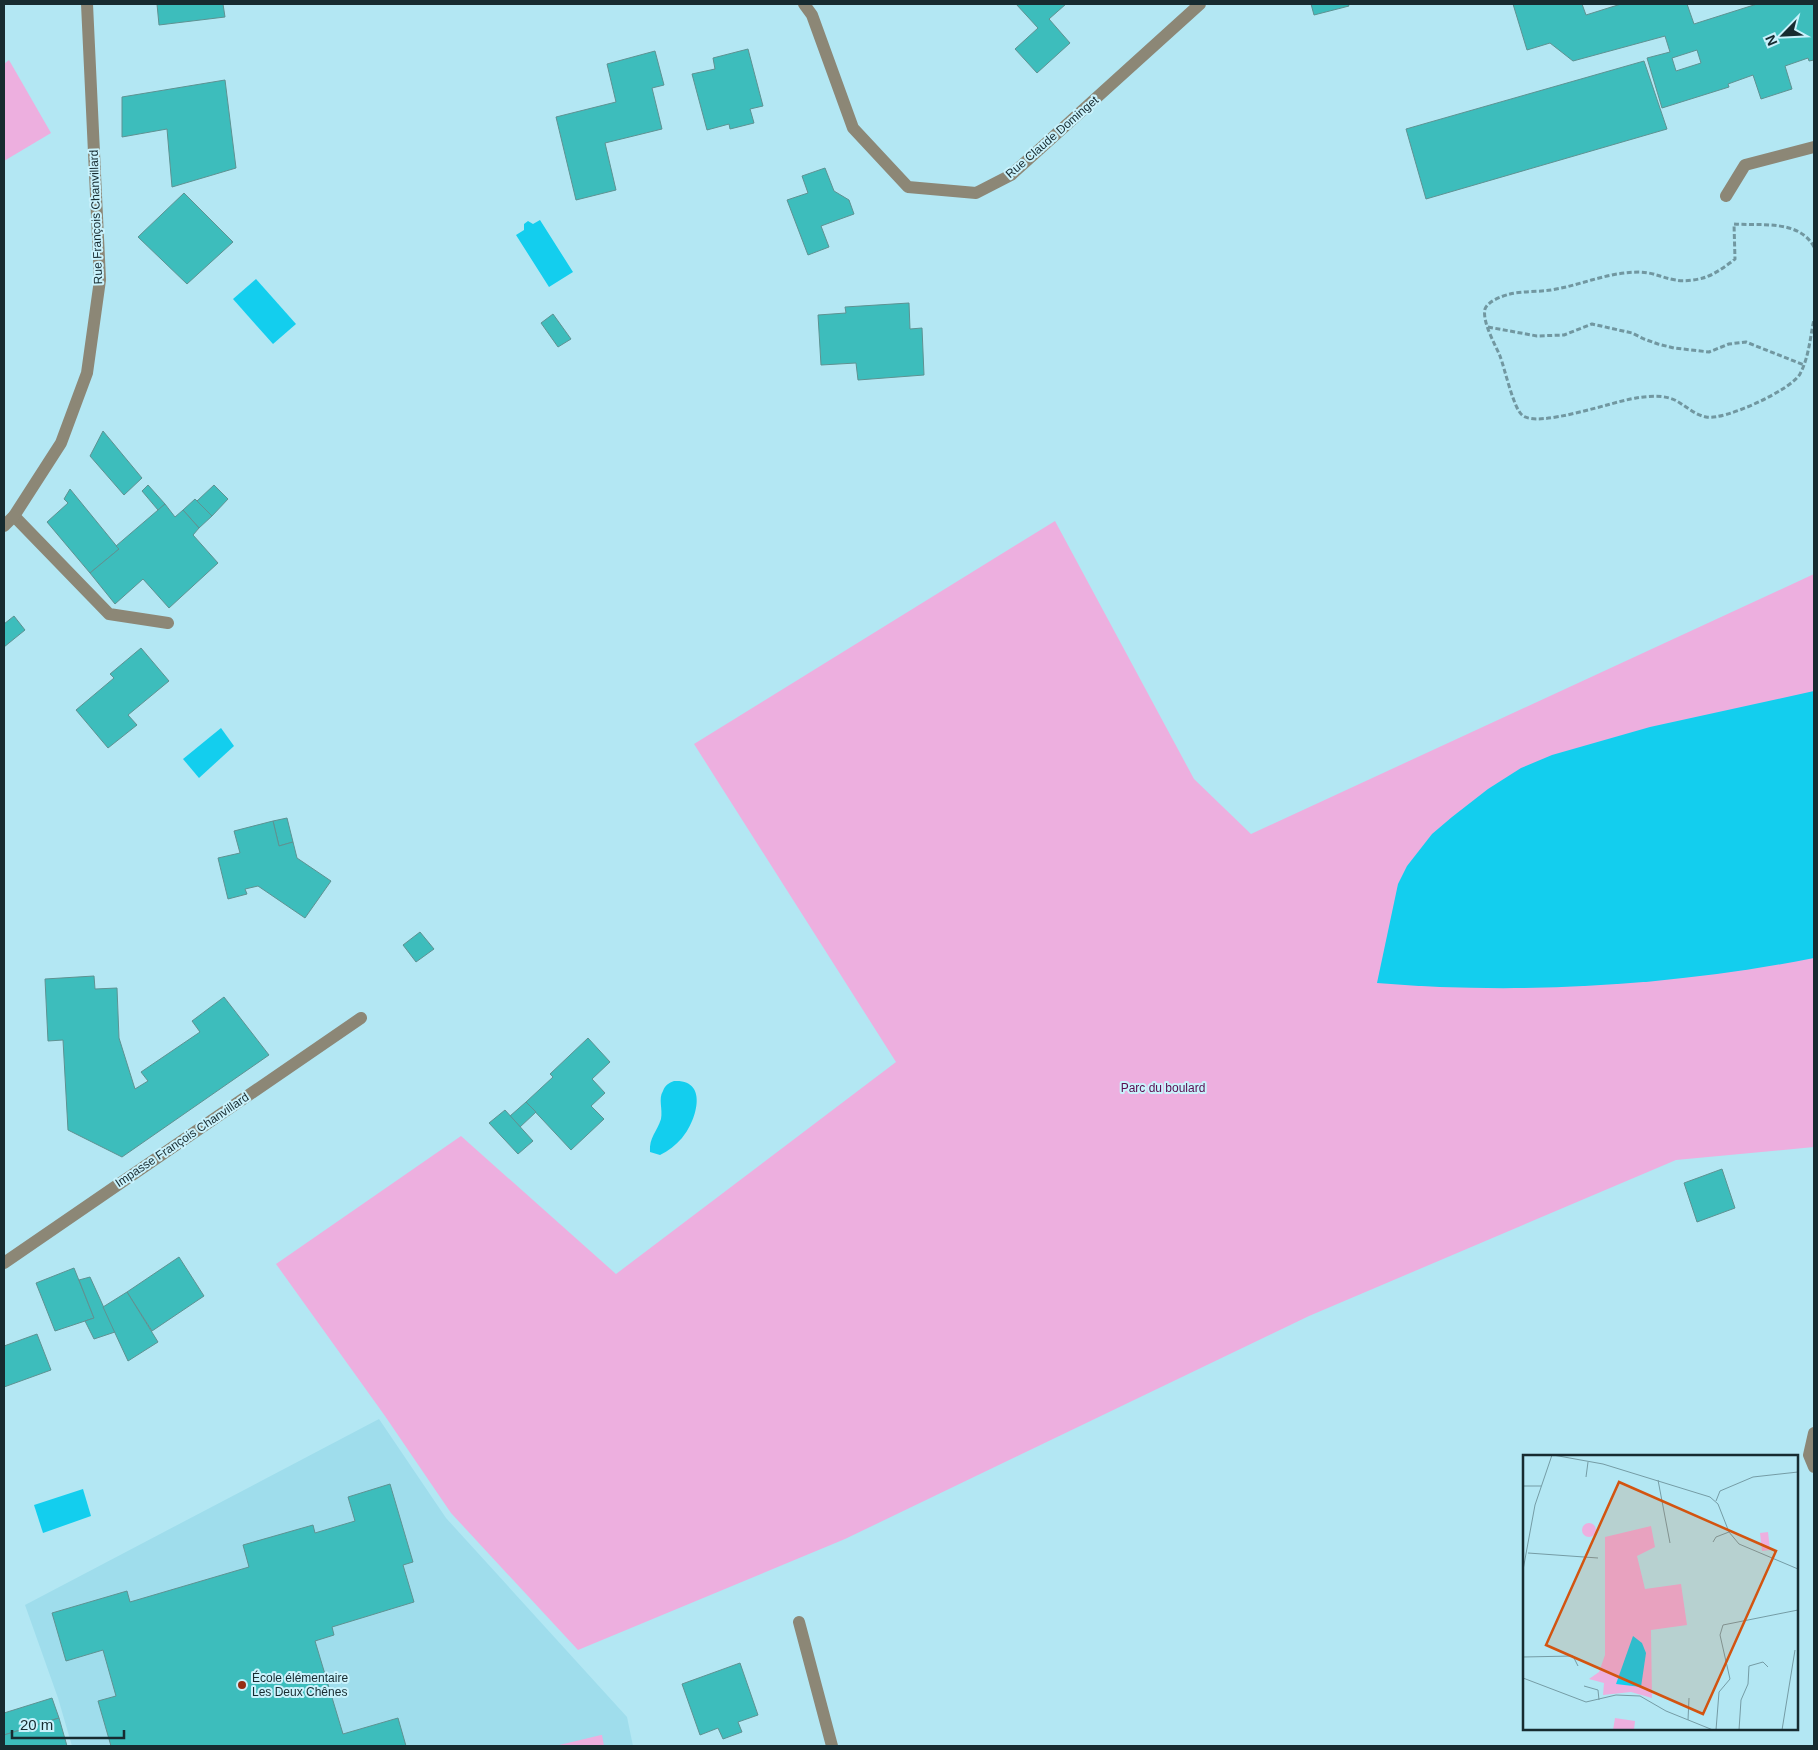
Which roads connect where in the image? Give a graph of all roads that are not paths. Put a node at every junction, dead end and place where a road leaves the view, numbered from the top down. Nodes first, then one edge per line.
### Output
1 (87, 4) edge
2 (804, 4) edge
3 (1200, 4) edge
4 (1814, 147) edge
5 (1726, 196) dead end
6 (14, 516) junction
7 (4, 526) edge
8 (168, 623) dead end
9 (362, 1018) dead end
10 (4, 1263) edge
11 (1814, 1433) edge
12 (1814, 1467) edge
13 (800, 1622) dead end
14 (832, 1746) edge

1 - 6 street, Rue François Chanvillard
2 - 3 street, Rue Claude Dominget
4 - 5 street
6 - 7 street, Rue François Chanvillard
6 - 8 street
9 - 10 street, Impasse François Chanvillard
11 - 12 street
13 - 14 street

